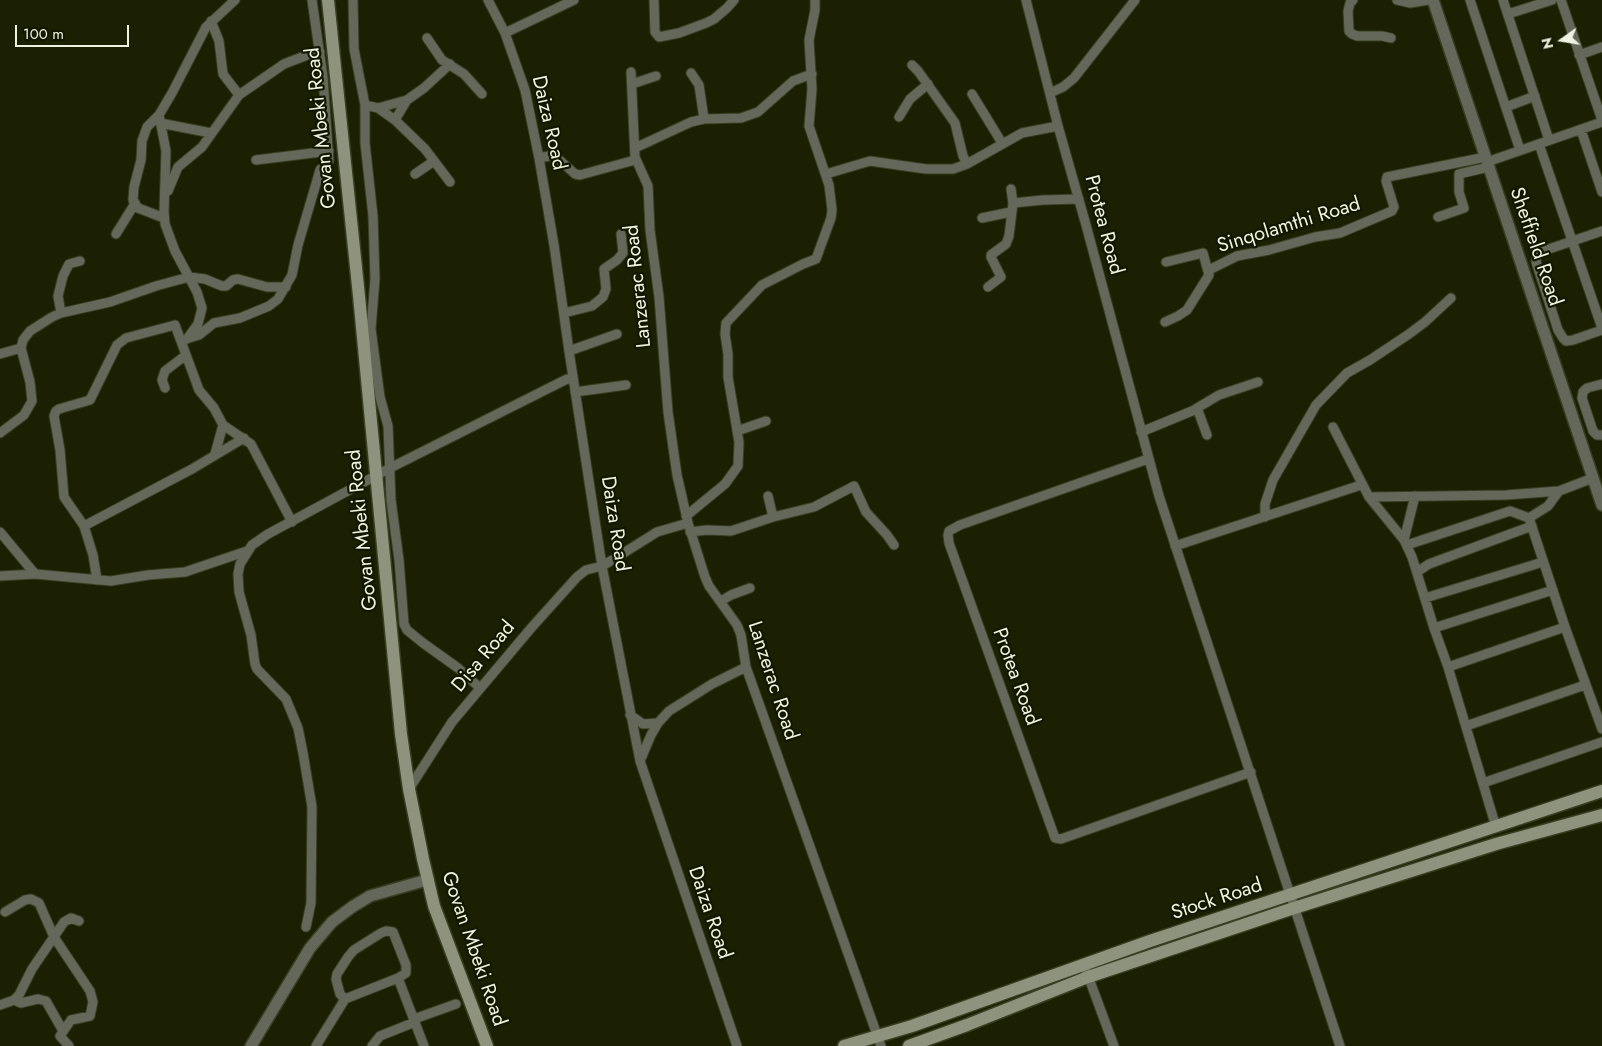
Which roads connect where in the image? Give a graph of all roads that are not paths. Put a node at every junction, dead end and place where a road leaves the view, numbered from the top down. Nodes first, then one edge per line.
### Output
1 (236, 0) edge
2 (312, 0) edge
3 (328, 0) edge
4 (353, 0) edge
5 (488, 0) edge
6 (574, 0) edge
7 (654, 0) edge
8 (734, 0) edge
9 (816, 0) edge
10 (1026, 0) edge
11 (1135, 0) edge
12 (1353, 0) edge
13 (1397, 0) edge
14 (1429, 0) edge
15 (1433, 0) edge
16 (1470, 0) edge
17 (1503, 0) edge
18 (1552, 0) edge
19 (1561, 0) edge
20 (1508, 14) junction
21 (211, 21) junction
22 (505, 33) junction
23 (427, 38) dead end
24 (1391, 38) dead end
25 (1602, 47) edge
26 (320, 52) junction
27 (1579, 55) junction
28 (450, 64) junction
29 (912, 65) dead end
30 (631, 72) dead end
31 (691, 73) dead end
32 (812, 74) junction
33 (656, 76) dead end
34 (632, 84) junction
35 (928, 84) junction
36 (1050, 93) junction
37 (482, 94) dead end
38 (972, 94) dead end
39 (239, 95) junction
40 (1535, 96) junction
41 (407, 100) junction
42 (365, 104) junction
43 (1506, 107) junction
44 (378, 108) junction
45 (899, 117) dead end
46 (159, 119) junction
47 (704, 119) junction
48 (395, 120) junction
49 (1602, 121) edge
50 (1058, 126) junction
51 (1581, 130) junction
52 (211, 133) junction
53 (1550, 140) junction
54 (1002, 143) junction
55 (1539, 144) junction
56 (635, 148) junction
57 (1520, 150) junction
58 (329, 151) junction
59 (539, 158) junction
60 (256, 160) dead end
61 (635, 160) junction
62 (434, 161) junction
63 (1487, 162) junction
64 (967, 164) junction
65 (415, 174) dead end
66 (826, 174) junction
67 (450, 182) dead end
68 (1011, 189) dead end
69 (1602, 192) edge
70 (165, 198) junction
71 (1079, 199) junction
72 (134, 205) junction
73 (1012, 208) junction
74 (1438, 217) dead end
75 (164, 218) junction
76 (982, 218) dead end
77 (1602, 231) edge
78 (116, 234) dead end
79 (621, 234) dead end
80 (1573, 241) junction
81 (80, 261) dead end
82 (1166, 262) dead end
83 (1209, 270) junction
84 (189, 277) junction
85 (286, 287) junction
86 (988, 287) dead end
87 (1451, 298) dead end
88 (61, 313) junction
89 (564, 313) junction
90 (1165, 322) dead end
91 (1602, 329) edge
92 (617, 334) dead end
93 (185, 340) junction
94 (21, 348) junction
95 (569, 351) junction
96 (0, 354) edge
97 (186, 355) junction
98 (573, 377) junction
99 (1258, 382) dead end
100 (1602, 384) edge
101 (626, 385) dead end
102 (165, 388) dead end
103 (575, 392) junction
104 (1197, 408) junction
105 (766, 422) dead end
106 (223, 426) junction
107 (1333, 427) dead end
108 (737, 431) junction
109 (1141, 432) junction
110 (0, 433) edge
111 (1207, 435) dead end
112 (1602, 435) edge
113 (244, 438) junction
114 (215, 454) junction
115 (1148, 459) junction
116 (390, 468) junction
117 (376, 476) junction
118 (1593, 478) junction
119 (1361, 485) junction
120 (1559, 490) junction
121 (1506, 495) junction
122 (768, 496) dead end
123 (1415, 496) junction
124 (1369, 498) junction
125 (1602, 505) edge
126 (1510, 511) junction
127 (773, 517) junction
128 (1265, 517) junction
129 (687, 520) junction
130 (292, 522) junction
131 (1531, 522) junction
132 (84, 526) junction
133 (0, 532) edge
134 (690, 532) junction
135 (1405, 543) junction
136 (894, 545) dead end
137 (1175, 546) junction
138 (247, 552) junction
139 (1544, 562) junction
140 (602, 566) junction
141 (1417, 572) junction
142 (35, 574) junction
143 (0, 576) edge
144 (97, 580) junction
145 (750, 588) dead end
146 (1553, 590) junction
147 (1425, 598) junction
148 (721, 601) junction
149 (1565, 627) junction
150 (1434, 628) junction
151 (746, 667) junction
152 (1448, 667) junction
153 (1585, 685) junction
154 (480, 688) junction
155 (630, 715) junction
156 (658, 723) junction
157 (1466, 726) junction
158 (1602, 729) edge
159 (1602, 742) edge
160 (640, 761) junction
161 (1251, 772) junction
162 (1483, 783) junction
163 (409, 789) junction
164 (1602, 792) edge
165 (1602, 815) edge
166 (1496, 827) junction
167 (427, 880) junction
168 (1290, 895) junction
169 (1294, 908) junction
170 (5, 912) dead end
171 (79, 921) dead end
172 (306, 927) dead end
173 (54, 936) junction
174 (1086, 971) junction
175 (398, 978) junction
176 (345, 999) junction
177 (14, 1000) junction
178 (456, 1004) dead end
179 (0, 1005) edge
180 (414, 1020) junction
181 (63, 1031) junction
182 (879, 1041) edge
183 (69, 1046) edge
184 (251, 1046) edge
185 (316, 1046) edge
186 (372, 1046) edge
187 (424, 1046) edge
188 (487, 1046) edge
189 (737, 1046) edge
190 (844, 1046) edge
191 (909, 1046) edge
192 (1114, 1046) edge
193 (1340, 1046) edge

1 - 21 street
2 - 26 street
3 - 117 main road, Govan Mbeki Road
4 - 42 street
5 - 22 street, Daiza Road
6 - 22 street
7 - 8 street
9 - 32 street
10 - 36 street, Protea Road
11 - 36 street
12 - 24 street
13 - 14 street
15 - 63 street, Sheffield Road
16 - 43 street
17 - 20 street
18 - 20 street
19 - 27 street
20 - 40 street
21 - 39 street
21 - 46 street
22 - 59 street, Daiza Road
23 - 28 street
25 - 27 street
26 - 39 street
26 - 58 street
27 - 49 street
28 - 37 street
28 - 41 street
29 - 35 street
30 - 34 street
31 - 47 street
32 - 47 street
32 - 66 street
33 - 34 street
34 - 56 street
35 - 45 street
35 - 64 street
36 - 50 street, Protea Road
38 - 54 street
39 - 52 street
40 - 43 street
40 - 53 street
41 - 44 street
41 - 48 street
42 - 44 street
42 - 116 street
43 - 57 street
44 - 48 street
46 - 52 street
46 - 70 street
46 - 72 street
47 - 56 street
48 - 62 street
49 - 51 street, Sinqolamthi Road
50 - 54 street
50 - 71 street, Protea Road
51 - 53 street, Sinqolamthi Road
51 - 69 street
52 - 70 street
53 - 55 street, Sinqolamthi Road
54 - 64 street
55 - 57 street, Sinqolamthi Road
55 - 80 street
56 - 61 street
57 - 63 street, Sinqolamthi Road
58 - 60 street
58 - 85 street
59 - 61 street
59 - 89 street, Daiza Road
61 - 129 street, Lanzerac Road
62 - 65 street
62 - 67 street
63 - 74 street
63 - 83 street, Sinqolamthi Road
63 - 118 street, Sheffield Road
64 - 66 street
66 - 108 street
68 - 73 street
70 - 75 street
71 - 73 street
71 - 109 street, Protea Road
72 - 75 street
72 - 78 street
73 - 76 street
73 - 86 street
75 - 84 street
77 - 80 street
79 - 89 street
80 - 91 street
80 - 91 street
81 - 88 street
82 - 83 street, Sinqolamthi Road
83 - 90 street, Sinqolamthi Road
84 - 85 street
84 - 88 street
84 - 93 street
85 - 93 street
87 - 128 street
88 - 94 street
89 - 95 street, Daiza Road
92 - 95 street
93 - 97 street
93 - 132 street
94 - 96 street
94 - 110 street
95 - 98 street, Daiza Road
97 - 102 street
97 - 106 street
98 - 103 street, Daiza Road
98 - 116 street
99 - 104 street
100 - 112 street
101 - 103 street
103 - 140 street, Daiza Road
104 - 109 street
104 - 111 street
105 - 108 street
106 - 113 street
106 - 114 street
107 - 119 street
108 - 129 street
109 - 115 street, Protea Road
113 - 114 street
113 - 130 street
114 - 132 street
115 - 137 street, Protea Road
115 - 161 street, Protea Road
116 - 117 street
116 - 154 street
117 - 130 street
117 - 163 main road, Govan Mbeki Road
118 - 120 street
118 - 125 street, Sheffield Road
119 - 124 street
119 - 128 street
120 - 121 street
120 - 131 street
121 - 123 street
121 - 126 street
122 - 127 street
123 - 124 street
123 - 135 street
124 - 135 street
126 - 131 street
126 - 135 street
127 - 134 street
127 - 136 street
128 - 137 street
129 - 134 street, Lanzerac Road
129 - 140 street, Disa Road
130 - 138 street
131 - 139 street
131 - 141 street
132 - 144 street
133 - 142 street
134 - 148 street, Lanzerac Road
135 - 141 street
137 - 161 street, Protea Road
138 - 144 street
138 - 172 street
139 - 146 street
139 - 147 street
140 - 154 street, Disa Road
140 - 155 street, Daiza Road
141 - 147 street
142 - 143 street
142 - 144 street
145 - 148 street
146 - 149 street
146 - 150 street
147 - 150 street
148 - 151 street, Lanzerac Road
149 - 152 street
149 - 153 street
150 - 152 street
151 - 156 street
151 - 182 street, Lanzerac Road
152 - 157 street
153 - 157 street
153 - 158 street
154 - 163 street, Disa Road
155 - 156 street
155 - 160 street, Daiza Road
156 - 160 street
157 - 162 street
159 - 162 street
160 - 189 street, Daiza Road
161 - 168 street, Protea Road
162 - 166 street
163 - 167 main road, Govan Mbeki Road
164 - 166 main road, Stock Road
165 - 169 main road, Stock Road
166 - 168 main road, Stock Road
167 - 184 street
167 - 188 main road, Govan Mbeki Road
168 - 169 street, Protea Road
168 - 174 main road, Stock Road
169 - 174 main road, Stock Road
169 - 193 street, Protea Road
170 - 173 street
171 - 173 street
173 - 177 street
173 - 181 street
174 - 182 main road, Stock Road
174 - 191 main road, Stock Road
174 - 192 street
175 - 176 street
175 - 176 street
175 - 180 street
176 - 185 street
177 - 179 street
177 - 181 street
178 - 180 street
180 - 186 street
180 - 187 street
181 - 183 street
182 - 190 main road, Stock Road

